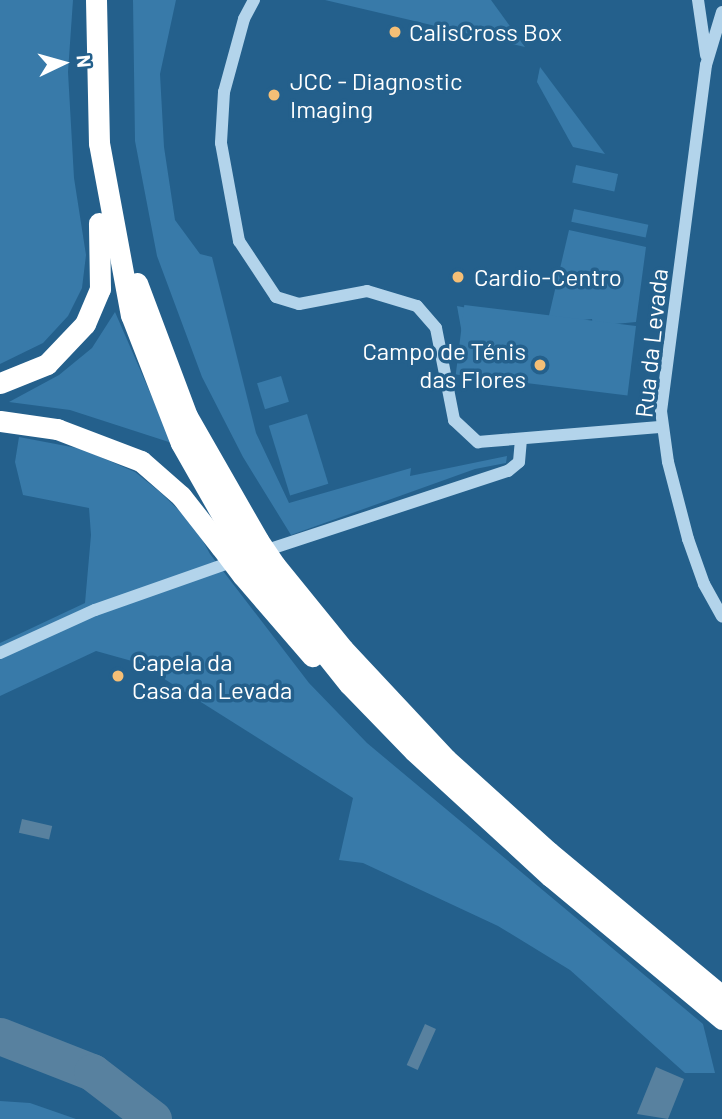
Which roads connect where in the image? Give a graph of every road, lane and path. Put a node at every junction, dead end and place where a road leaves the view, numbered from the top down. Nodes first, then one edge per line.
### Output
1 (94, 0) edge
2 (107, 0) edge
3 (254, 0) edge
4 (698, 0) edge
5 (722, 12) edge
6 (722, 35) edge
7 (706, 65) junction
8 (0, 383) edge
9 (0, 421) edge
10 (662, 427) junction
11 (521, 441) junction
12 (239, 544) junction
13 (258, 570) junction
14 (722, 617) edge
15 (0, 653) edge
16 (722, 996) edge
17 (722, 1019) edge

1 - 8 highway
1 - 12 highway
2 - 12 highway
3 - 11 street
4 - 7 street
5 - 7 street
6 - 7 street
7 - 10 street, Rua da Levada
9 - 12 highway
10 - 11 street
10 - 14 street, Rua da Levada
11 - 15 street
12 - 13 highway, bridge
12 - 13 highway, bridge
13 - 16 highway
13 - 17 highway

